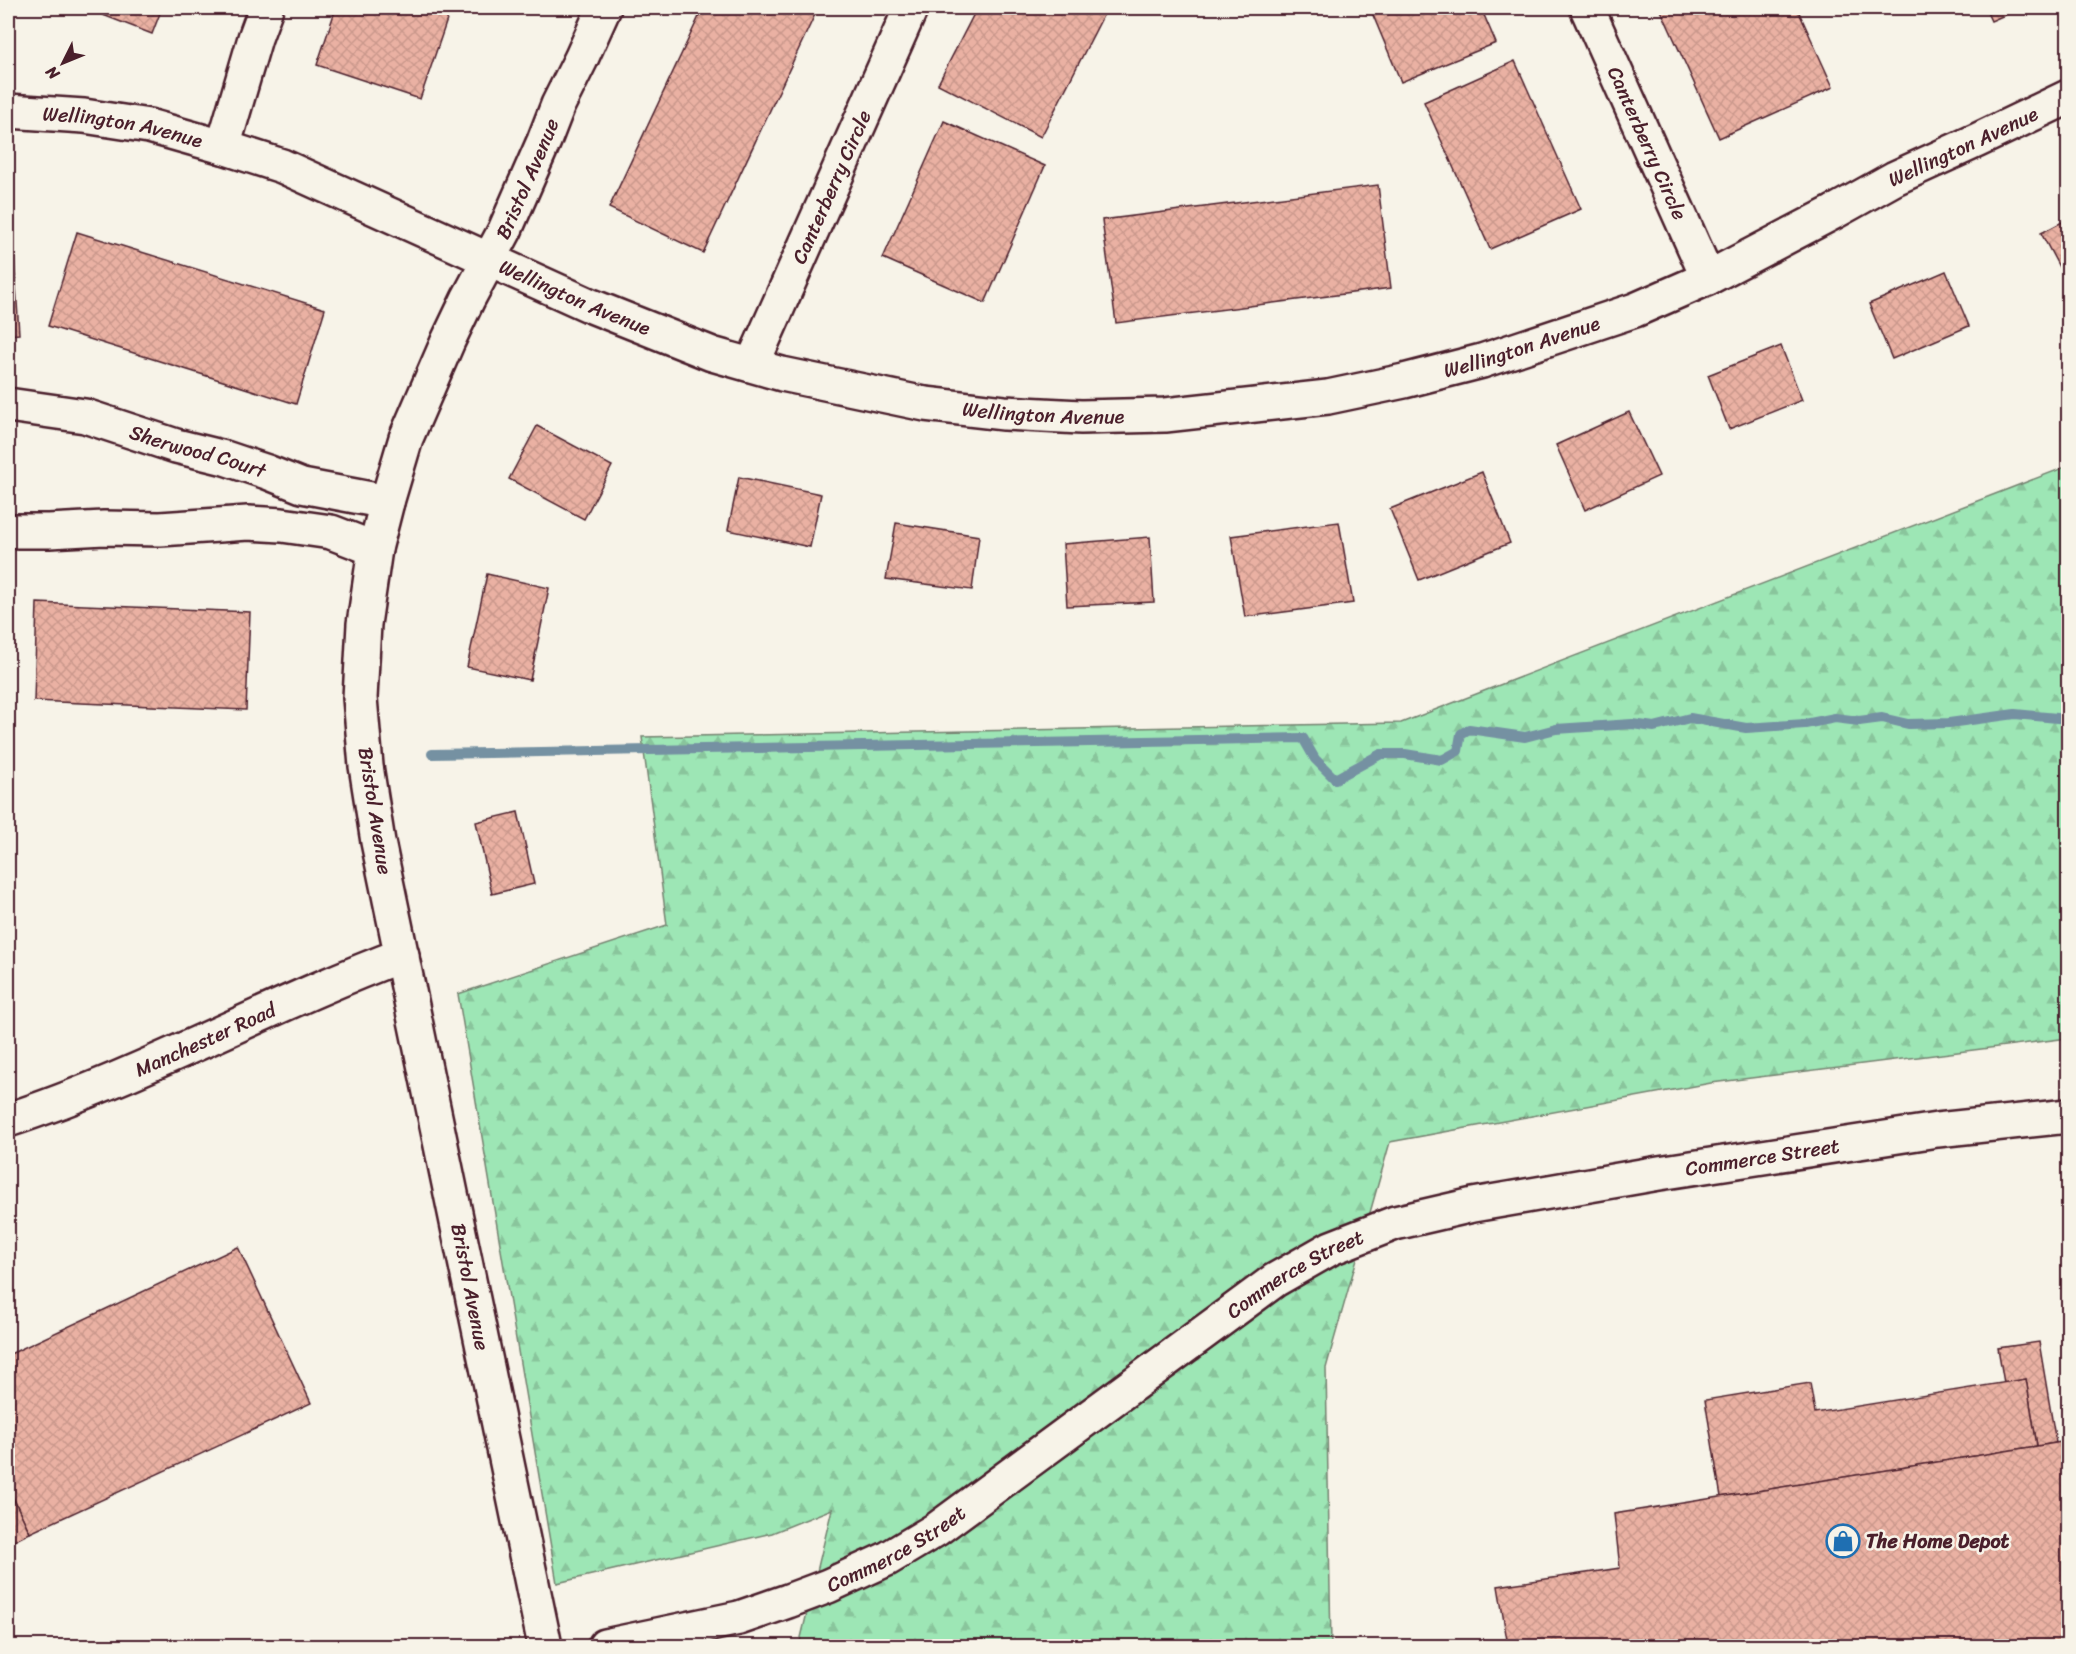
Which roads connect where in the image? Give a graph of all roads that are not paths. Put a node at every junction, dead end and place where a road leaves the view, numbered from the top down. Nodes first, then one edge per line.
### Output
1 (266, 8) edge
2 (604, 8) edge
3 (911, 8) edge
4 (1587, 8) edge
5 (2068, 97) edge
6 (8, 111) edge
7 (224, 147) junction
8 (488, 260) junction
9 (1708, 278) junction
10 (752, 365) junction
11 (8, 405) edge
12 (387, 502) junction
13 (8, 531) edge
14 (375, 549) junction
15 (402, 955) junction
16 (2068, 1116) edge
17 (8, 1120) edge
18 (545, 1647) edge
19 (604, 1647) edge

1 - 7 street
2 - 8 street, Bristol Avenue
3 - 10 street, Canterberry Circle
4 - 9 street, Canterberry Circle
5 - 9 street, Wellington Avenue
6 - 7 street, Wellington Avenue
7 - 8 street, Wellington Avenue
8 - 10 street, Wellington Avenue
8 - 12 street, Bristol Avenue
9 - 10 street, Wellington Avenue
11 - 12 street, Sherwood Court
12 - 14 street, Bristol Avenue
13 - 14 street
14 - 15 street, Bristol Avenue
15 - 17 street, Manchester Road
15 - 18 street, Bristol Avenue
16 - 19 street, Commerce Street

